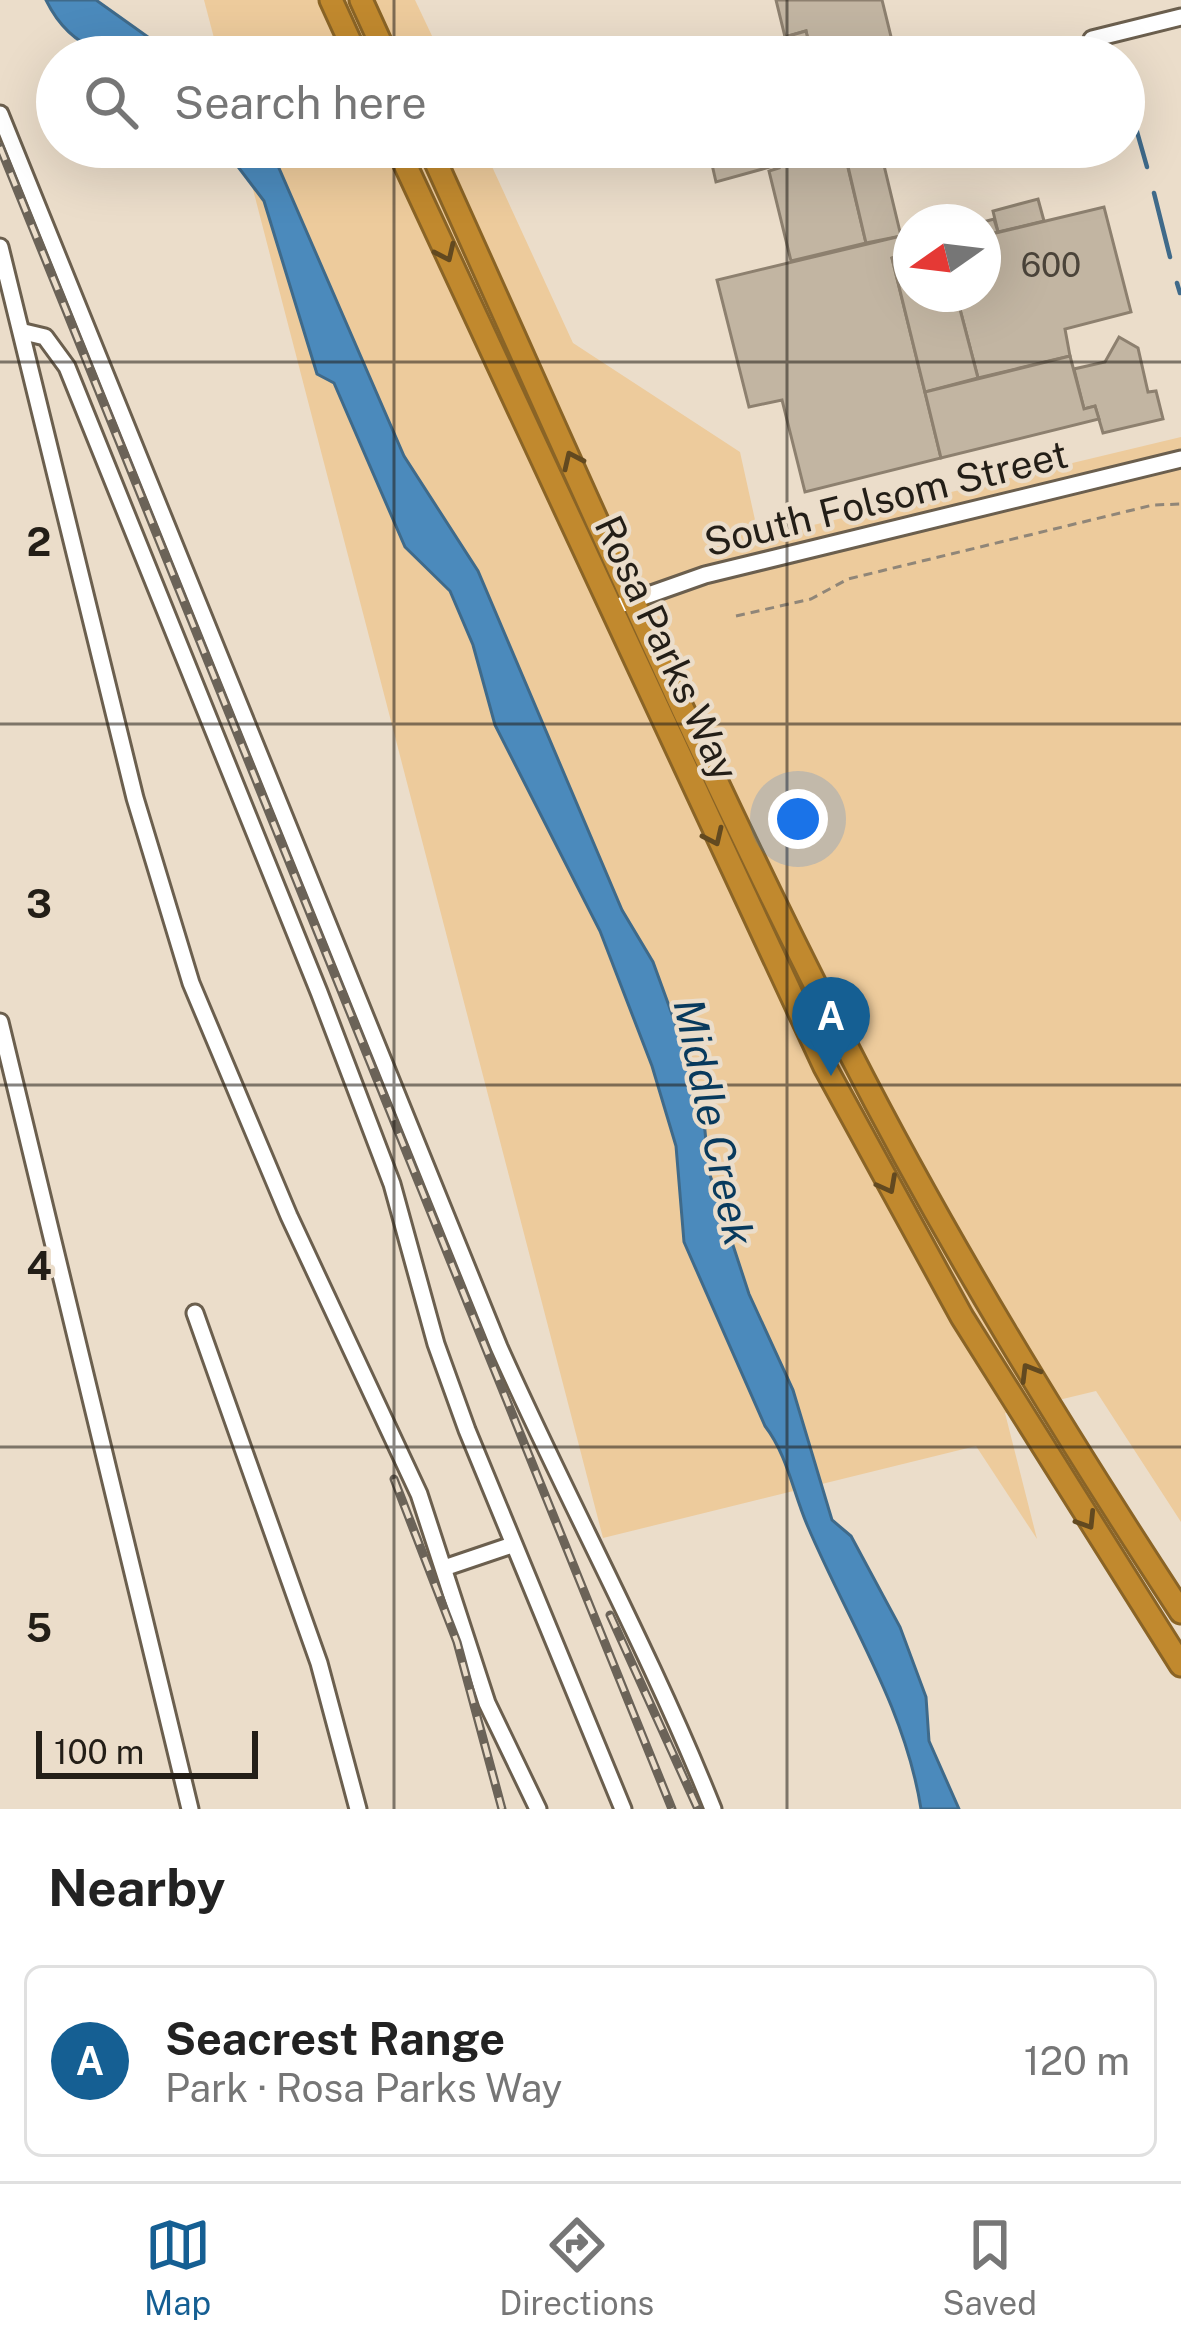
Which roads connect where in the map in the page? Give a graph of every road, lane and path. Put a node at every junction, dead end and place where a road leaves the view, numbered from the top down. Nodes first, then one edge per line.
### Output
1 (331, 0) edge
2 (361, 0) edge
3 (1181, 17) edge
4 (347, 36) edge
5 (377, 36) edge
6 (1104, 36) edge
7 (0, 114) edge
8 (407, 168) edge
9 (439, 168) edge
10 (0, 247) edge
11 (24, 332) junction
12 (1181, 459) edge
13 (1181, 504) edge
14 (635, 598) junction
15 (610, 610) junction
16 (736, 616) dead end
17 (0, 1022) edge
18 (195, 1313) dead end
19 (512, 1545) junction
20 (444, 1568) junction
21 (1181, 1612) edge
22 (1181, 1665) edge
23 (190, 1809) edge
24 (358, 1809) edge
25 (538, 1809) edge
26 (623, 1809) edge
27 (713, 1809) edge

1 - 4 highway
2 - 5 highway
3 - 6 street
7 - 27 street
8 -> 15 highway, Rosa Parks Way
14 -> 9 highway, Rosa Parks Way
10 - 11 street
11 - 19 street
11 - 20 street
12 - 14 street, South Folsom Street
13 - 16 path
14 - 15 street, South Folsom Street
21 -> 14 highway, Rosa Parks Way
15 -> 22 highway, Rosa Parks Way
17 - 23 street
18 - 24 street
19 - 20 street
19 - 26 street
20 - 25 street

